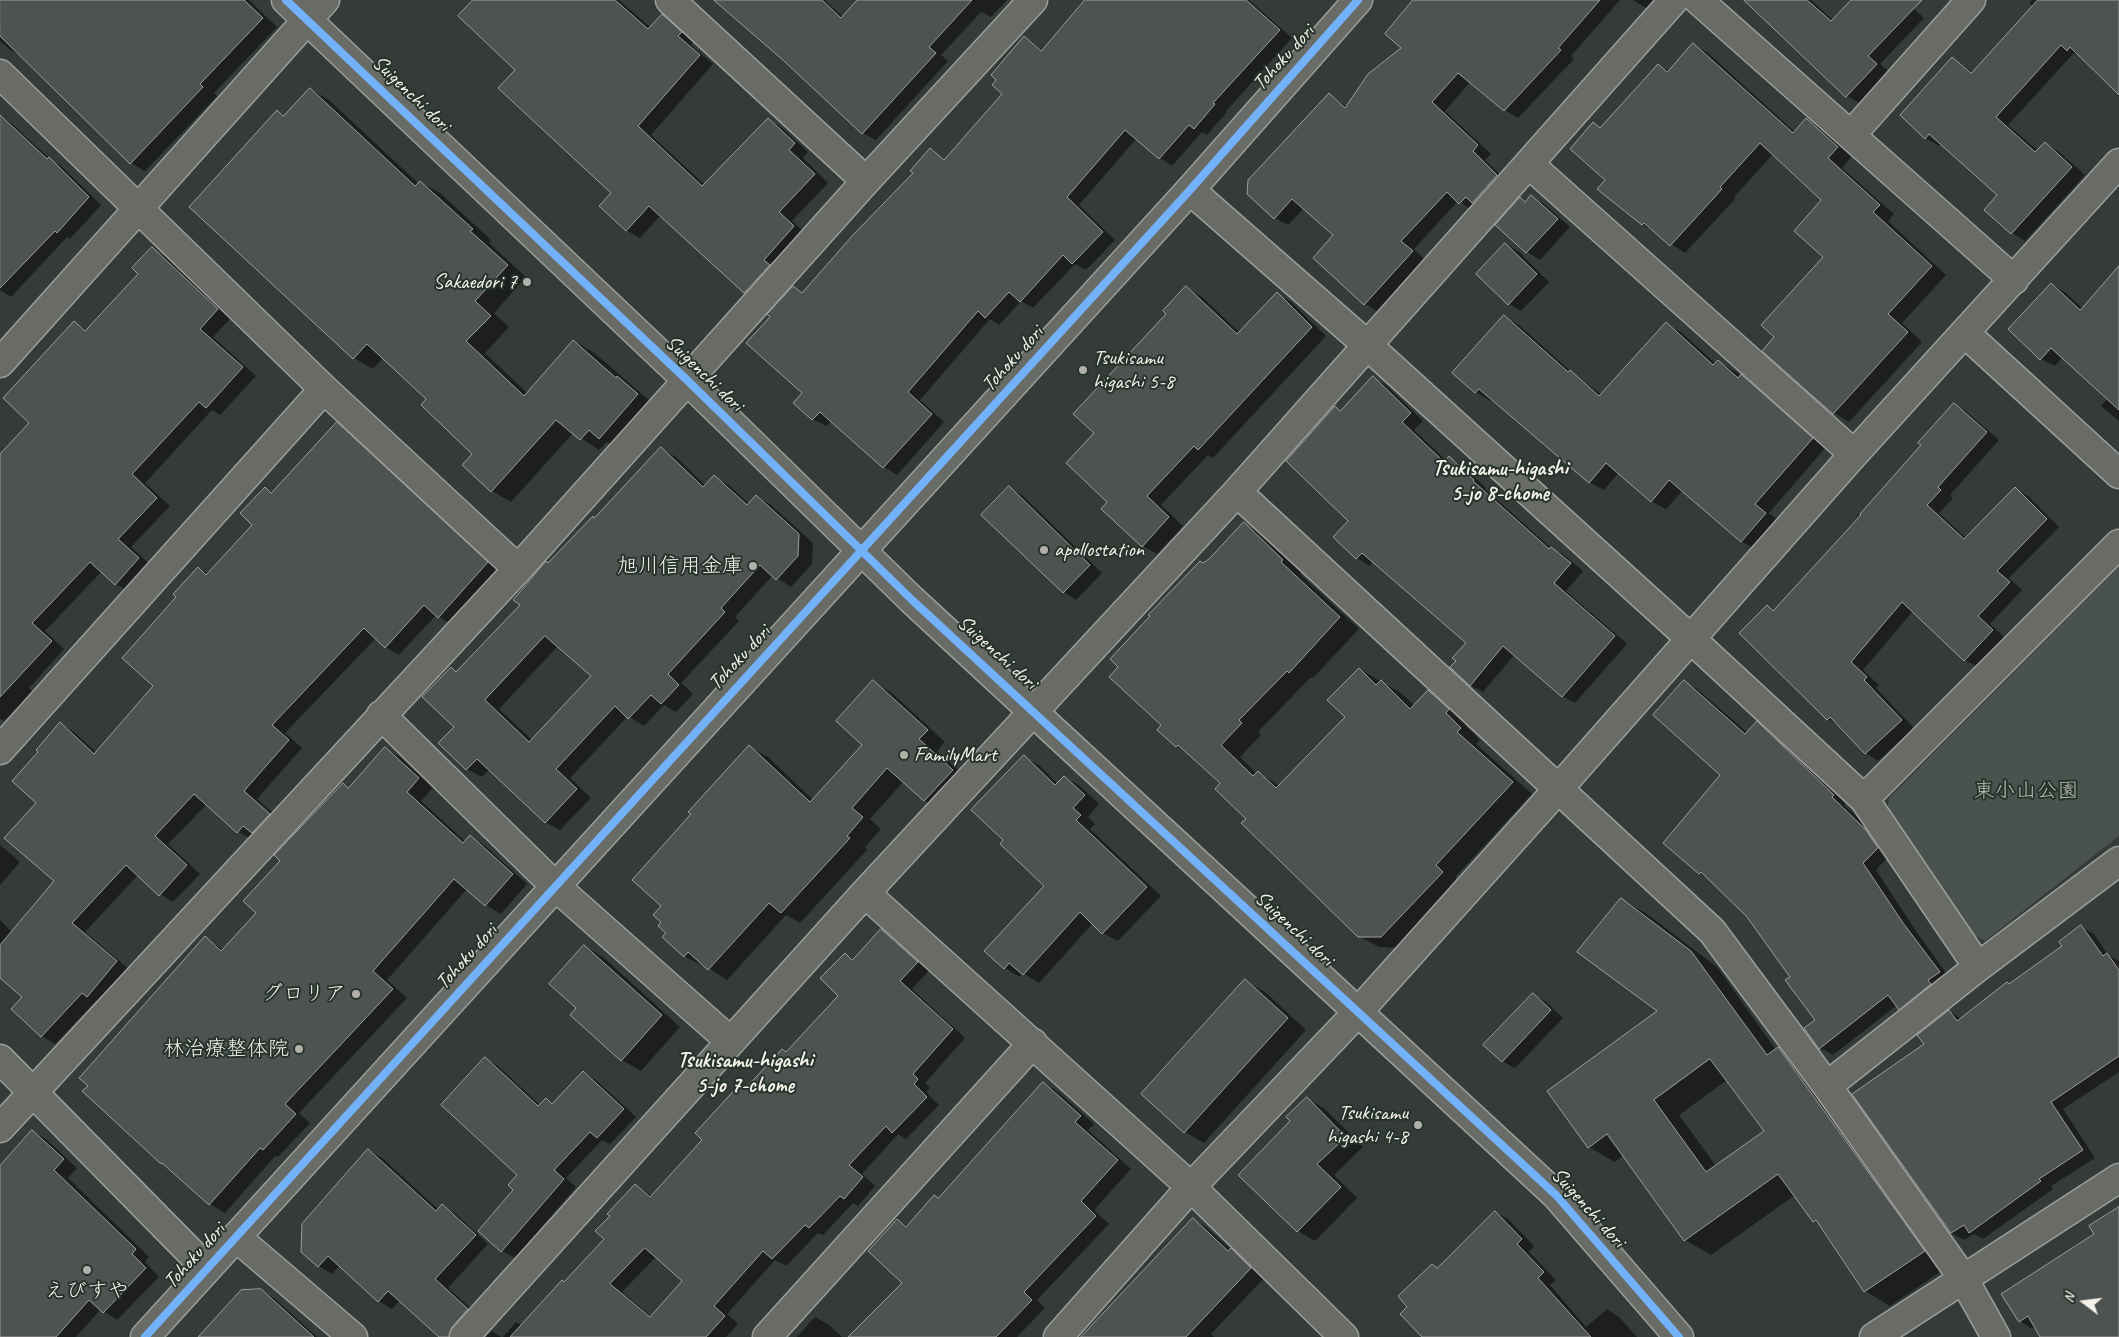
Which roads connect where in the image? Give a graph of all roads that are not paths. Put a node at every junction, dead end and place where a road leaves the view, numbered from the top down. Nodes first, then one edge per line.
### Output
1 (286, 0) edge
2 (325, 0) edge
3 (1033, 0) edge
4 (1358, 0) edge
5 (1674, 0) edge
6 (1698, 0) edge
7 (1971, 0) edge
8 (675, 2) edge
9 (307, 20) junction
10 (0, 74) edge
11 (1851, 135) junction
12 (2119, 163) edge
13 (1528, 164) junction
14 (866, 181) junction
15 (1190, 190) junction
16 (138, 208) junction
17 (2014, 280) junction
18 (1965, 333) junction
19 (1366, 344) junction
20 (0, 363) edge
21 (688, 381) junction
22 (324, 389) junction
23 (1854, 454) junction
24 (2119, 474) edge
25 (1237, 492) junction
26 (2119, 544) edge
27 (862, 552) junction
28 (518, 569) junction
29 (1691, 639) junction
30 (1035, 711) junction
31 (381, 715) junction
32 (0, 750) edge
33 (1559, 788) junction
34 (1864, 799) junction
35 (2119, 861) edge
36 (555, 886) junction
37 (865, 893) junction
38 (1978, 967) junction
39 (1358, 1012) junction
40 (730, 1041) junction
41 (1033, 1043) junction
42 (0, 1059) edge
43 (1827, 1086) junction
44 (33, 1092) junction
45 (0, 1128) edge
46 (2119, 1178) edge
47 (1191, 1186) junction
48 (236, 1237) junction
49 (206, 1268) junction
50 (1964, 1278) junction
51 (1336, 1334) edge
52 (145, 1337) edge
53 (353, 1337) edge
54 (464, 1337) edge
55 (767, 1337) edge
56 (1058, 1337) edge
57 (1679, 1337) edge
58 (1874, 1337) edge
59 (1996, 1337) edge

1 - 9 street, Suigenchi dori
2 - 9 street
3 - 14 street
4 - 15 street, Tohoku dori
5 - 13 street
6 - 11 street
7 - 11 street
8 - 14 street
9 - 16 street
9 - 21 street, Suigenchi dori
10 - 16 street
11 - 17 street
12 - 17 street
13 - 19 street
13 - 23 street
14 - 21 street
15 - 19 street
15 - 27 street, Tohoku dori
16 - 20 street
16 - 22 street
17 - 18 street
18 - 23 street
18 - 24 street
19 - 25 street
19 - 29 street
21 - 27 street, Suigenchi dori
21 - 28 street
22 - 28 street
22 - 32 street
23 - 29 street
25 - 30 street
25 - 33 street
26 - 34 street
27 - 30 street, Suigenchi dori
27 - 36 street, Tohoku dori
28 - 31 street
29 - 33 street
29 - 34 street
30 - 37 street
30 - 39 street, Suigenchi dori
31 - 36 street
31 - 44 street
33 - 39 street
33 - 43 street
34 - 38 street
35 - 38 street
36 - 40 street
36 - 48 street, Tohoku dori
37 - 40 street
37 - 41 street
38 - 43 street
39 - 47 street
39 - 57 street, Suigenchi dori
40 - 54 street
41 - 47 street
41 - 55 street
42 - 44 street
43 - 50 street
44 - 45 street
44 - 49 street
46 - 50 street
47 - 51 street
47 - 56 street
48 - 49 street, Tohoku dori
48 - 53 street
49 - 52 street, Tohoku dori
50 - 58 street
50 - 59 street

